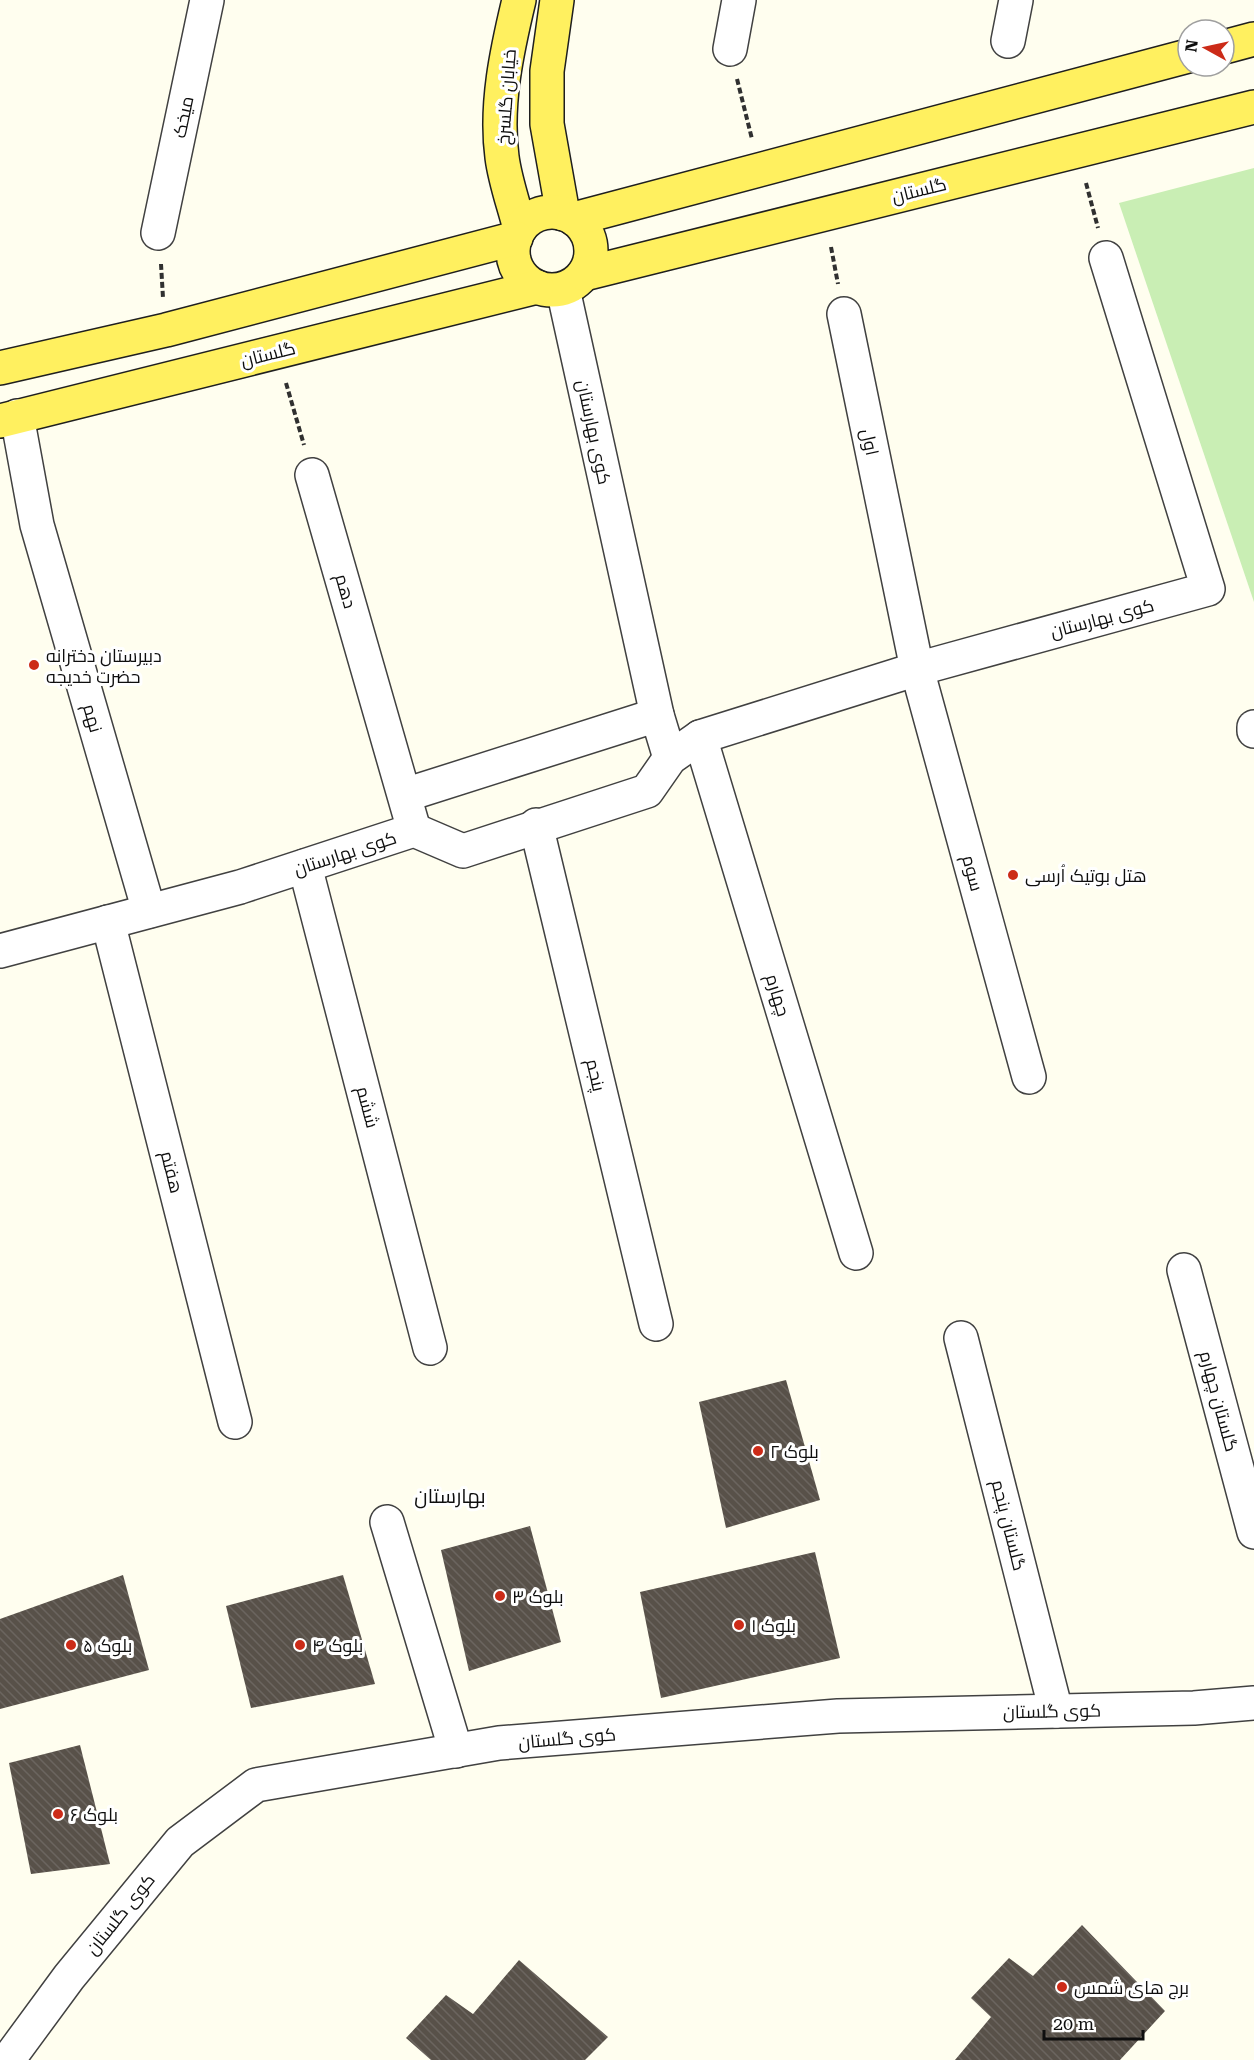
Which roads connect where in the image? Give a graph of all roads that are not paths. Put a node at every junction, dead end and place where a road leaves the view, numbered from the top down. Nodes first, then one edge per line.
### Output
1 (207, 0) edge
2 (519, 0) edge
3 (557, 0) edge
4 (738, 0) edge
5 (1016, 0) edge
6 (1008, 41) dead end
7 (730, 49) road end
8 (1176, 59) edge
9 (1254, 107) edge
10 (569, 216) junction
11 (158, 233) road end
12 (518, 233) junction
13 (1106, 258) road end
14 (561, 283) junction
15 (844, 314) road end
16 (0, 368) edge
17 (9, 419) edge
18 (312, 475) road end
19 (917, 669) junction
20 (657, 715) junction
21 (700, 737) junction
22 (670, 758) junction
23 (405, 795) junction
24 (536, 825) junction
25 (414, 831) junction
26 (305, 866) junction
27 (149, 911) junction
28 (108, 922) junction
29 (0, 951) edge
30 (1029, 1077) dead end
31 (856, 1253) dead end
32 (1184, 1270) dead end
33 (656, 1324) dead end
34 (961, 1338) dead end
35 (430, 1347) dead end
36 (235, 1422) dead end
37 (387, 1521) dead end
38 (1254, 1532) edge
39 (1254, 1703) edge
40 (1056, 1711) junction
41 (456, 1751) junction
42 (8, 2060) edge

1 - 11 street, میخک
2 - 12 main road, خیابان گلسرخ
3 - 10 main road
4 - 7 street
5 - 6 street
8 - 10 main road
9 - 14 main road, گلستان
10 - 12 main road
10 - 14 main road
12 - 14 main road
12 - 16 main road
13 - 19 street, کوی بهارستان
14 - 17 main road, گلستان
14 - 20 street, کوی بهارستان
15 - 19 street, اول
17 - 27 street, نهم
18 - 23 street, دهم
19 - 21 street, کوی بهارستان
19 - 30 street, سوم
20 - 22 street, کوی بهارستان
20 - 23 street
21 - 22 street, کوی بهارستان
21 - 31 street, چهارم
22 - 24 street, کوی بهارستان
23 - 25 street, دهم
24 - 25 street, کوی بهارستان
24 - 33 street, پنجم
25 - 26 street, کوی بهارستان
26 - 27 street, کوی بهارستان
26 - 35 street, ششم
27 - 28 street, کوی بهارستان
28 - 29 street, کوی بهارستان
28 - 36 street, هفتم
32 - 38 street, گلستان چهارم
34 - 40 street, گلستان پنجم
37 - 41 street
39 - 40 street, کوی گلستان
40 - 41 street, کوی گلستان
41 - 42 street, کوی گلستان

